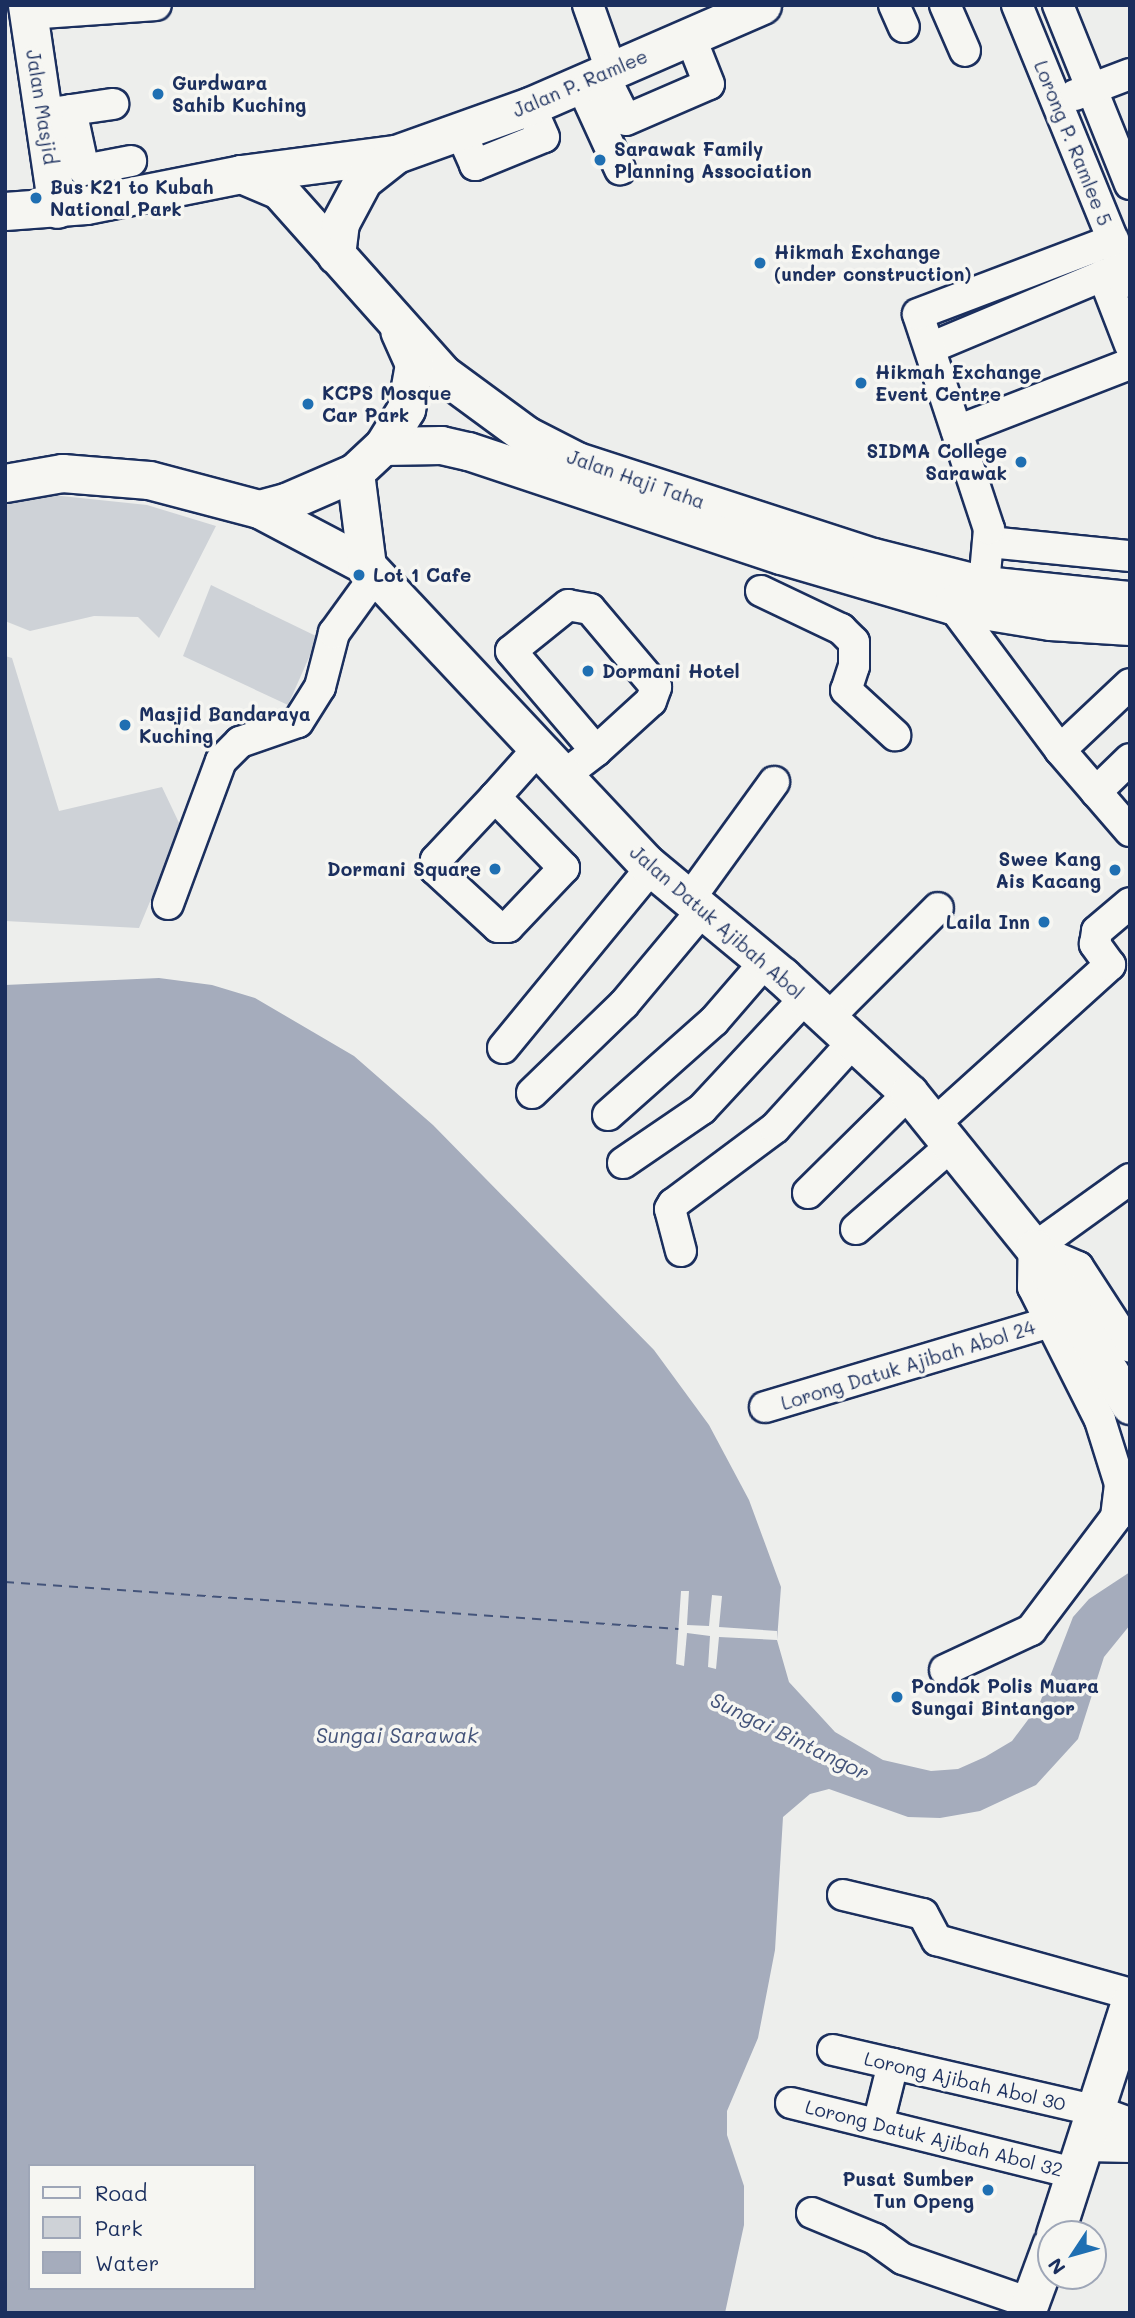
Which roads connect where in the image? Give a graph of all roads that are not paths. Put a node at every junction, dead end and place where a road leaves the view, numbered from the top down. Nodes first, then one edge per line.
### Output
1 (156, 5) edge
2 (588, 5) edge
3 (762, 5) edge
4 (945, 5) edge
5 (1017, 5) edge
6 (1058, 5) edge
7 (27, 10) edge
8 (690, 36) junction
9 (965, 51) dead end
10 (1130, 74) edge
11 (598, 76) junction
12 (1091, 89) junction
13 (1056, 102) junction
14 (113, 104) dead end
15 (57, 112) junction
16 (397, 154) junction
17 (131, 161) dead end
18 (620, 169) dead end
19 (241, 174) junction
20 (1130, 184) edge
21 (57, 209) junction
22 (5, 211) edge
23 (336, 256) junction
24 (1117, 266) edge
25 (395, 323) junction
26 (1130, 345) edge
27 (1130, 364) edge
28 (957, 431) junction
29 (383, 446) junction
30 (355, 472) junction
31 (5, 483) edge
32 (259, 509) junction
33 (989, 542) junction
34 (1130, 556) edge
35 (372, 570) junction
36 (761, 592) dead end
37 (994, 599) junction
38 (1130, 600) edge
39 (952, 605) junction
40 (1130, 626) edge
41 (511, 651) junction
42 (992, 656) junction
43 (1130, 684) edge
44 (478, 685) junction
45 (895, 735) dead end
46 (537, 750) junction
47 (1060, 750) junction
48 (596, 751) junction
49 (1130, 759) edge
50 (562, 777) junction
51 (774, 782) dead end
52 (1097, 792) junction
53 (495, 797) dead end
54 (1130, 831) edge
55 (651, 868) junction
56 (1130, 903) edge
57 (168, 904) dead end
58 (694, 906) junction
59 (938, 908) dead end
60 (765, 962) junction
61 (829, 1019) junction
62 (503, 1048) dead end
63 (532, 1093) dead end
64 (909, 1093) junction
65 (608, 1115) dead end
66 (944, 1134) junction
67 (623, 1163) dead end
68 (1130, 1179) edge
69 (808, 1193) dead end
70 (856, 1229) dead end
71 (1034, 1248) junction
72 (681, 1251) dead end
73 (1118, 1299) edge
74 (1051, 1322) junction
75 (1130, 1347) edge
76 (1130, 1405) edge
77 (765, 1407) dead end
78 (1123, 1515) edge
79 (945, 1670) dead end
80 (844, 1895) dead end
81 (1129, 2006) edge
82 (833, 2050) dead end
83 (893, 2064) junction
84 (791, 2103) dead end
85 (878, 2124) junction
86 (1104, 2130) edge
87 (1130, 2143) edge
88 (812, 2213) dead end
89 (1062, 2220) edge
90 (1037, 2283) edge
91 (1028, 2308) edge

1 - 7 street
2 - 11 street
3 - 8 main road, Jalan P. Ramlee
4 - 9 street
5 - 13 street, Lorong P. Ramlee 5
6 - 12 street, Lorong P. Ramlee 5
7 - 15 main road, Jalan Masjid
8 - 11 main road, Jalan P. Ramlee
8 - 11 street
10 - 12 street
11 - 16 main road, Jalan P. Ramlee
11 - 18 street
12 - 13 street
12 - 20 street, Lorong P. Ramlee 5
13 - 24 street, Lorong P. Ramlee 5
14 - 15 street
15 - 17 street
15 - 21 main road, Jalan Masjid
16 - 19 main road, Jalan P. Ramlee
16 - 23 main road, Jalan P. Ramlee
19 - 21 main road, Jalan P. Ramlee
19 - 23 main road, Jalan Haji Taha
21 - 22 main road, Jalan P. Ramlee
23 - 25 main road, Jalan Haji Taha
24 - 26 street, Lorong P. Ramlee 5
24 - 28 street
25 - 29 main road
25 - 37 main road, Jalan Haji Taha
27 - 28 street
28 - 33 street
29 - 30 main road
29 - 39 main road, Jalan Haji Taha
30 - 32 main road
30 - 35 main road, Jalan Datuk Ajibah Abol
31 - 32 main road, Jalan Datuk Ajibah Abol
32 - 35 main road, Jalan Datuk Ajibah Abol
33 - 34 street
33 - 37 street
35 - 44 main road, Jalan Datuk Ajibah Abol
35 - 57 street
36 - 45 street
37 - 38 main road, Jalan Haji Taha
37 - 39 main road, Jalan Haji Taha
37 - 40 main road, Jalan Haji Taha
37 - 42 street
39 - 42 street
41 - 44 street
41 - 48 street
41 - 48 street
42 - 47 street
43 - 47 street
44 - 46 main road, Jalan Datuk Ajibah Abol
46 - 50 main road, Jalan Datuk Ajibah Abol
46 - 53 street
47 - 52 street
48 - 50 street
49 - 52 street
50 - 55 main road, Jalan Datuk Ajibah Abol
51 - 58 street
52 - 54 street
55 - 58 main road, Jalan Datuk Ajibah Abol
55 - 62 street
56 - 66 street
58 - 60 main road, Jalan Datuk Ajibah Abol
58 - 63 street
59 - 61 street
60 - 61 main road, Jalan Datuk Ajibah Abol
60 - 65 street
61 - 64 main road, Jalan Datuk Ajibah Abol
61 - 67 street
61 - 72 street
64 - 66 main road, Jalan Datuk Ajibah Abol
64 - 69 street
66 - 70 street
66 - 71 main road, Jalan Datuk Ajibah Abol
68 - 71 street
71 - 73 street
71 - 74 street
71 - 76 main road, Jalan Datuk Ajibah Abol
73 - 75 street
74 - 77 street, Lorong Datuk Ajibah Abol 24
74 - 78 street
78 - 79 street
80 - 81 street
81 - 86 main road
82 - 83 street, Lorong Ajibah Abol 30
83 - 85 street
83 - 86 street, Lorong Ajibah Abol 30
84 - 85 street, Lorong Datuk Ajibah Abol 32
85 - 86 street, Lorong Datuk Ajibah Abol 32
86 - 87 main road
86 - 89 main road
88 - 91 street
90 - 91 main road

